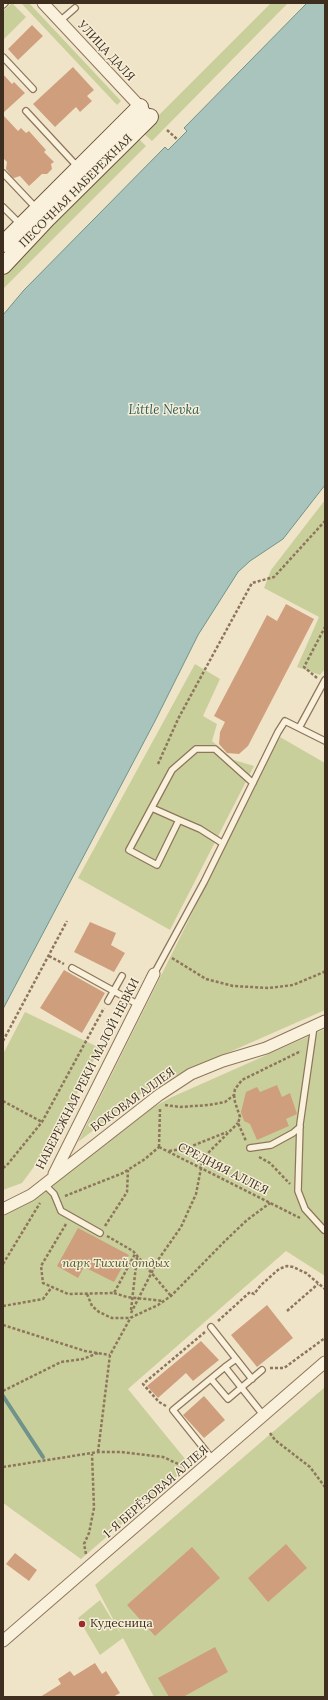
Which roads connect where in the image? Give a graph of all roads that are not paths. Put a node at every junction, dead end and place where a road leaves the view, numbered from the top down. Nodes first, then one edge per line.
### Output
1 (5, 3) edge
2 (44, 3) edge
3 (3, 5) edge
4 (75, 8) dead end
5 (60, 21) junction
6 (3, 57) edge
7 (33, 89) dead end
8 (26, 111) dead end
9 (145, 112) junction
10 (76, 165) dead end
11 (3, 173) edge
12 (3, 206) edge
13 (37, 209) junction
14 (21, 226) junction
15 (3, 244) edge
16 (3, 266) edge
17 (324, 681) edge
18 (299, 728) junction
19 (325, 741) edge
20 (253, 783) junction
21 (152, 808) junction
22 (179, 820) junction
23 (222, 843) junction
24 (72, 968) road end
25 (154, 974) joint
26 (122, 976) dead end
27 (114, 991) junction
28 (108, 1001) road end
29 (139, 1005) junction
30 (325, 1021) edge
31 (314, 1026) junction
32 (300, 1127) junction
33 (250, 1148) dead end
34 (49, 1180) junction
35 (3, 1209) edge
36 (324, 1230) dead end
37 (100, 1233) road end
38 (211, 1327) dead end
39 (236, 1359) junction
40 (325, 1362) edge
41 (226, 1367) junction
42 (262, 1370) road end
43 (252, 1378) junction
44 (211, 1379) junction
45 (242, 1388) junction
46 (264, 1416) junction
47 (213, 1460) junction
48 (3, 1641) edge

1 - 3 lane
2 - 5 street, УЛИЦА ДАЛЯ
4 - 5 lane
5 - 9 street, УЛИЦА ДАЛЯ
6 - 7 lane
8 - 10 lane
9 - 13 main road, ПЕСОЧНАЯ НАБЕРЕЖНАЯ
9 - 16 main road, ПЕСОЧНАЯ НАБЕРЕЖНАЯ
11 - 13 lane
12 - 14 lane
13 - 14 main road, ПЕСОЧНАЯ НАБЕРЕЖНАЯ
14 - 15 main road, ПЕСОЧНАЯ НАБЕРЕЖНАЯ
17 - 18 lane
18 - 19 lane
18 - 20 lane
20 - 21 lane
20 - 23 lane
21 - 22 lane
21 - 22 lane
22 - 23 lane
23 - 25 lane
24 - 27 lane
25 - 29 street, НАБЕРЕЖНАЯ РЕКИ МАЛОЙ НЕВКИ
26 - 27 lane
27 - 28 lane
27 - 29 lane
29 - 34 street, НАБЕРЕЖНАЯ РЕКИ МАЛОЙ НЕВКИ
30 - 31 street, БОКОВАЯ АЛЛЕЯ
31 - 32 lane
31 - 34 street, БОКОВАЯ АЛЛЕЯ
32 - 33 lane
32 - 36 lane
34 - 35 street, НАБЕРЕЖНАЯ РЕКИ МАЛОЙ НЕВКИ
34 - 37 lane
38 - 39 lane
39 - 41 lane
39 - 43 lane
40 - 46 street, 1-Я БЕРЁЗОВАЯ АЛЛЕЯ
41 - 44 lane
41 - 45 lane
42 - 43 lane
43 - 45 lane
44 - 45 lane
44 - 47 lane
45 - 46 lane
46 - 47 street, 1-Я БЕРЁЗОВАЯ АЛЛЕЯ
47 - 48 street, 1-Я БЕРЁЗОВАЯ АЛЛЕЯ

